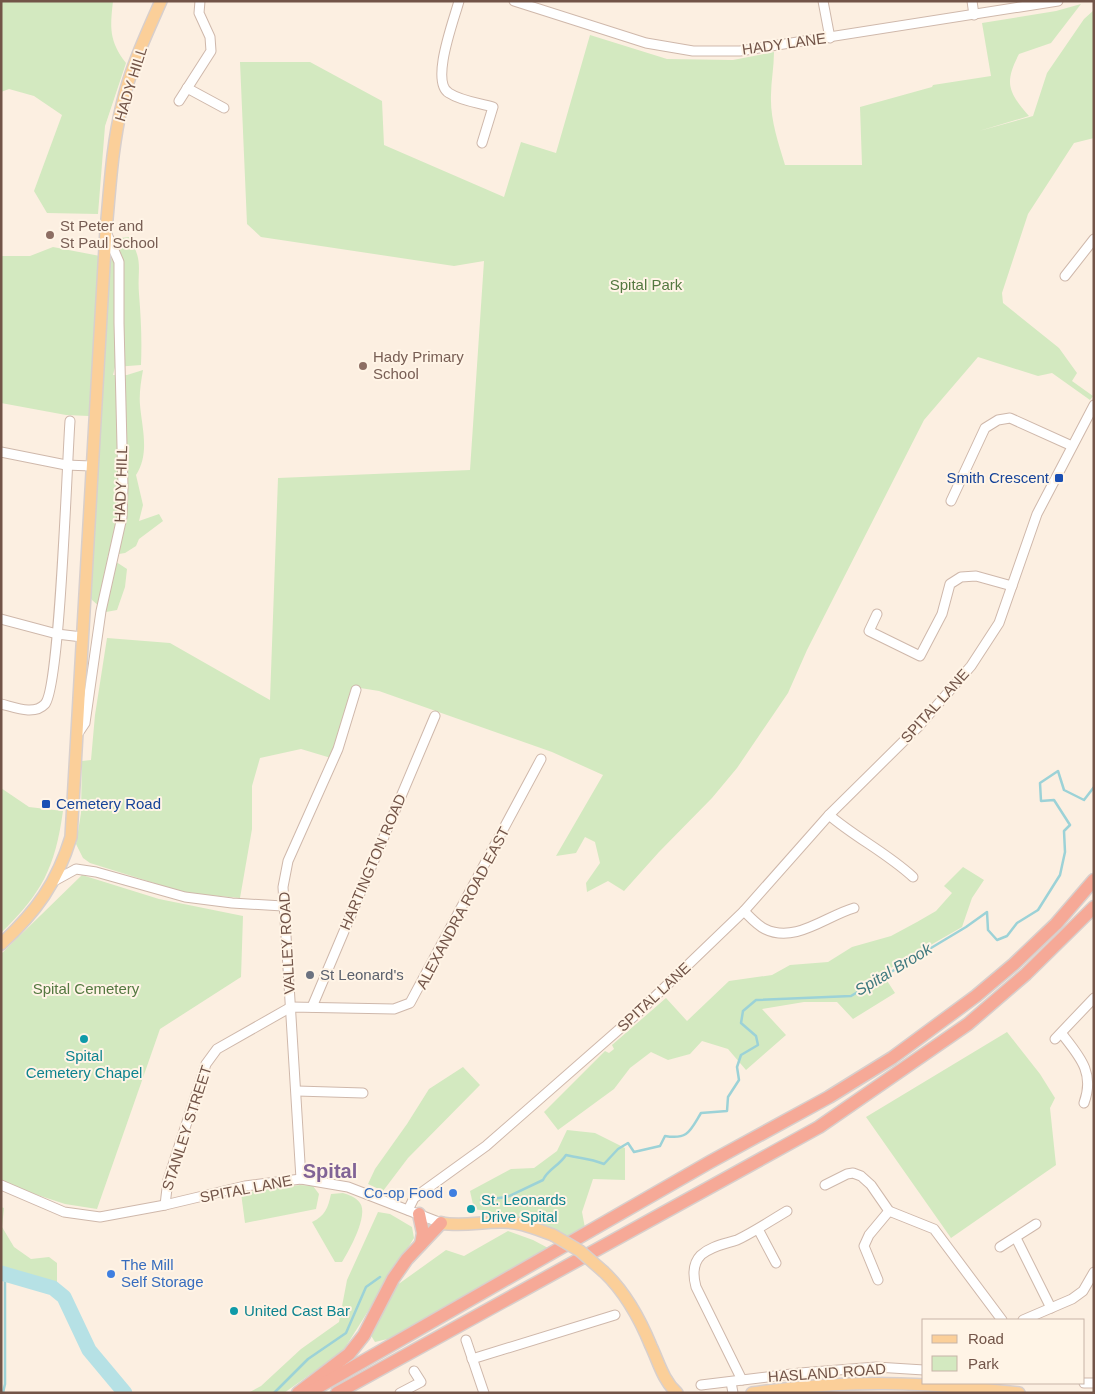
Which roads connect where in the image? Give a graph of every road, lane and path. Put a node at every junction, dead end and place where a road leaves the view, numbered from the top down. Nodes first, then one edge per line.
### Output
1 (160, 1) edge
2 (200, 1) edge
3 (459, 1) edge
4 (514, 1) edge
5 (823, 1) edge
6 (972, 1) edge
7 (1058, 1) edge
8 (974, 16) junction
9 (830, 38) junction
10 (187, 88) junction
11 (496, 98) dead end
12 (179, 101) dead end
13 (493, 107) junction
14 (224, 108) dead end
15 (482, 142) dead end
16 (106, 230) junction
17 (1094, 239) edge
18 (1065, 276) dead end
19 (1094, 405) edge
20 (70, 421) dead end
21 (1072, 446) junction
22 (1, 452) edge
23 (66, 465) junction
24 (91, 466) junction
25 (951, 501) dead end
26 (1012, 586) junction
27 (877, 614) dead end
28 (1, 619) edge
29 (57, 634) junction
30 (82, 637) junction
31 (356, 690) dead end
32 (1, 704) edge
33 (435, 716) dead end
34 (77, 735) junction
35 (541, 759) dead end
36 (830, 815) junction
37 (913, 877) dead end
38 (56, 880) junction
39 (1094, 880) edge
40 (283, 906) junction
41 (1094, 907) edge
42 (854, 908) dead end
43 (744, 911) junction
44 (1, 944) edge
45 (1094, 998) edge
46 (312, 1007) junction
47 (291, 1008) junction
48 (1092, 1087) edge
49 (296, 1090) junction
50 (363, 1093) dead end
51 (1084, 1103) dead end
52 (860, 1165) dead end
53 (853, 1173) junction
54 (302, 1179) junction
55 (825, 1185) dead end
56 (1, 1186) edge
57 (165, 1206) junction
58 (787, 1211) dead end
59 (889, 1211) junction
60 (414, 1212) junction
61 (441, 1223) junction
62 (1036, 1224) dead end
63 (758, 1228) junction
64 (1016, 1238) junction
65 (422, 1244) junction
66 (1000, 1247) dead end
67 (776, 1263) dead end
68 (1094, 1272) edge
69 (878, 1280) dead end
70 (1051, 1308) junction
71 (615, 1315) dead end
72 (1001, 1319) edge
73 (1025, 1319) edge
74 (466, 1340) dead end
75 (472, 1359) junction
76 (922, 1370) edge
77 (414, 1372) dead end
78 (742, 1380) junction
79 (731, 1382) junction
80 (922, 1383) edge
81 (950, 1384) edge
82 (700, 1385) dead end
83 (977, 1385) edge
84 (298, 1393) edge
85 (308, 1393) edge
86 (337, 1393) edge
87 (400, 1393) edge
88 (484, 1393) edge
89 (677, 1393) edge
90 (734, 1393) edge
91 (752, 1393) edge
92 (1019, 1393) edge

1 - 16 main road, HADY HILL
2 - 10 street
3 - 13 street
4 - 9 street, HADY LANE
5 - 9 street
6 - 8 street
7 - 8 street, HADY LANE
8 - 9 street, HADY LANE
10 - 12 street
10 - 14 street
11 - 13 street
13 - 15 street
16 - 24 main road, HADY HILL
16 - 34 street, HADY HILL
17 - 18 street
19 - 21 street, SPITAL LANE
20 - 23 street
21 - 25 street
21 - 26 street, SPITAL LANE
22 - 23 street
23 - 24 street
23 - 29 street
24 - 30 main road, HADY HILL
26 - 27 street
26 - 36 street, SPITAL LANE
28 - 29 street
29 - 30 street
29 - 32 street
30 - 34 main road, HADY HILL
31 - 40 street, VALLEY ROAD
33 - 46 street, HARTINGTON ROAD
34 - 38 main road, HADY HILL
35 - 46 street, ALEXANDRA ROAD EAST
36 - 37 street
36 - 43 street, SPITAL LANE
38 - 40 street
38 - 44 main road, HADY HILL
39 - 85 highway
40 - 47 street, VALLEY ROAD
41 - 86 highway
42 - 43 street
43 - 60 street, SPITAL LANE
45 - 48 street
46 - 47 street, ALEXANDRA ROAD EAST
47 - 49 street, VALLEY ROAD
47 - 57 street, STANLEY STREET
48 - 51 street
49 - 50 street
49 - 54 street, VALLEY ROAD
52 - 53 street
53 - 55 street
53 - 59 street
54 - 57 street, SPITAL LANE
54 - 60 street, SPITAL LANE
56 - 57 street, SPITAL LANE
58 - 63 street
59 - 69 street
59 - 72 street
60 - 61 street
60 - 65 highway
61 - 65 highway
61 - 89 main road, bridge
62 - 64 street
63 - 67 street
63 - 78 street
64 - 66 street
64 - 70 street
65 - 84 highway
68 - 70 street
70 - 73 street
71 - 75 street
74 - 75 street
75 - 88 street
76 - 78 street, HASLAND ROAD
77 - 87 street
78 - 79 street, HASLAND ROAD
79 - 82 street, HASLAND ROAD
79 - 90 street
80 - 91 main road, HASLAND ROAD
81 - 83 main road, HASLAND ROAD
83 - 92 main road, HASLAND ROAD

